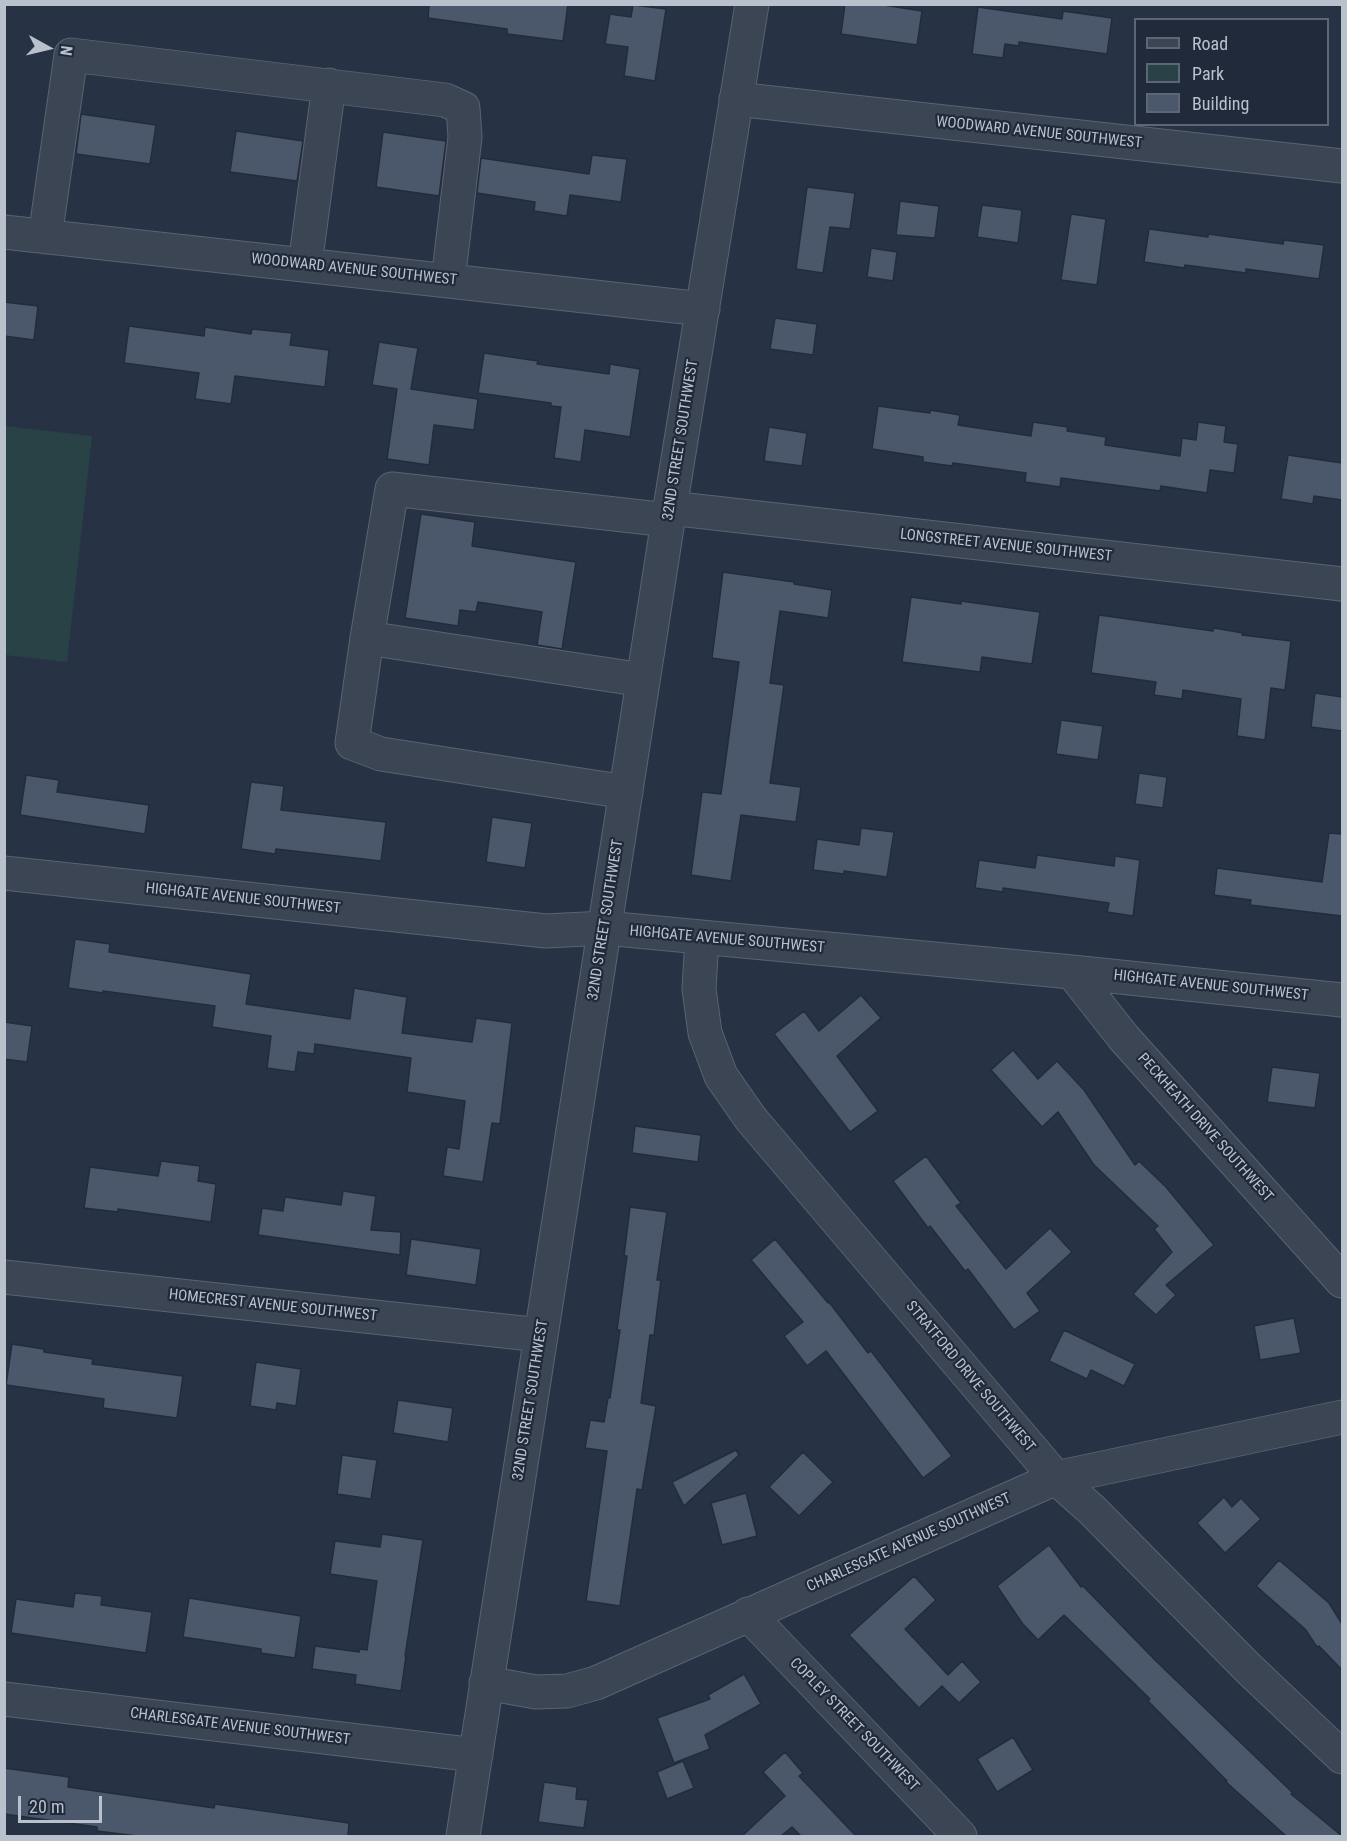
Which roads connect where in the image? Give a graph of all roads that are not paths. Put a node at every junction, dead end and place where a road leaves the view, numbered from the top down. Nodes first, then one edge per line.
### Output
1 (752, 4) edge
2 (329, 85) junction
3 (736, 99) junction
4 (1342, 166) edge
5 (4, 232) edge
6 (45, 237) junction
7 (305, 265) junction
8 (448, 281) junction
9 (703, 309) junction
10 (669, 514) junction
11 (1342, 584) edge
12 (367, 638) junction
13 (643, 680) junction
14 (626, 792) junction
15 (4, 873) edge
16 (604, 928) junction
17 (702, 938) junction
18 (1072, 972) junction
19 (1342, 1000) edge
20 (4, 1277) edge
21 (1342, 1281) edge
22 (541, 1335) junction
23 (1342, 1417) edge
24 (1056, 1478) junction
25 (748, 1614) junction
26 (486, 1683) junction
27 (4, 1699) edge
28 (476, 1755) junction
29 (1342, 1757) edge
30 (463, 1836) edge
31 (960, 1836) edge

1 - 3 street, 32ND STREET SOUTHWEST
2 - 6 street
2 - 7 street
2 - 8 street
3 - 4 street, WOODWARD AVENUE SOUTHWEST
3 - 9 street, 32ND STREET SOUTHWEST
5 - 6 street, WOODWARD AVENUE SOUTHWEST
6 - 7 street, WOODWARD AVENUE SOUTHWEST
7 - 8 street, WOODWARD AVENUE SOUTHWEST
8 - 9 street, WOODWARD AVENUE SOUTHWEST
9 - 10 street, 32ND STREET SOUTHWEST
10 - 11 street, LONGSTREET AVENUE SOUTHWEST
10 - 12 street, LONGSTREET AVENUE SOUTHWEST
10 - 13 street, 32ND STREET SOUTHWEST
12 - 13 street
12 - 14 street
13 - 14 street, 32ND STREET SOUTHWEST
14 - 16 street, 32ND STREET SOUTHWEST
15 - 16 street, HIGHGATE AVENUE SOUTHWEST
16 - 17 street, HIGHGATE AVENUE SOUTHWEST
16 - 22 street, 32ND STREET SOUTHWEST
17 - 18 street, HIGHGATE AVENUE SOUTHWEST
17 - 24 street, STRATFORD DRIVE SOUTHWEST
18 - 19 street, HIGHGATE AVENUE SOUTHWEST
18 - 21 street, PECKHEATH DRIVE SOUTHWEST
20 - 22 street, HOMECREST AVENUE SOUTHWEST
22 - 26 street, 32ND STREET SOUTHWEST
23 - 24 street, CHARLESGATE AVENUE SOUTHWEST
24 - 25 street, CHARLESGATE AVENUE SOUTHWEST
24 - 29 street, STRATFORD DRIVE SOUTHWEST
25 - 26 street, CHARLESGATE AVENUE SOUTHWEST
25 - 31 street, COPLEY STREET SOUTHWEST
26 - 28 street, 32ND STREET SOUTHWEST
27 - 28 street, CHARLESGATE AVENUE SOUTHWEST
28 - 30 street, 32ND STREET SOUTHWEST

